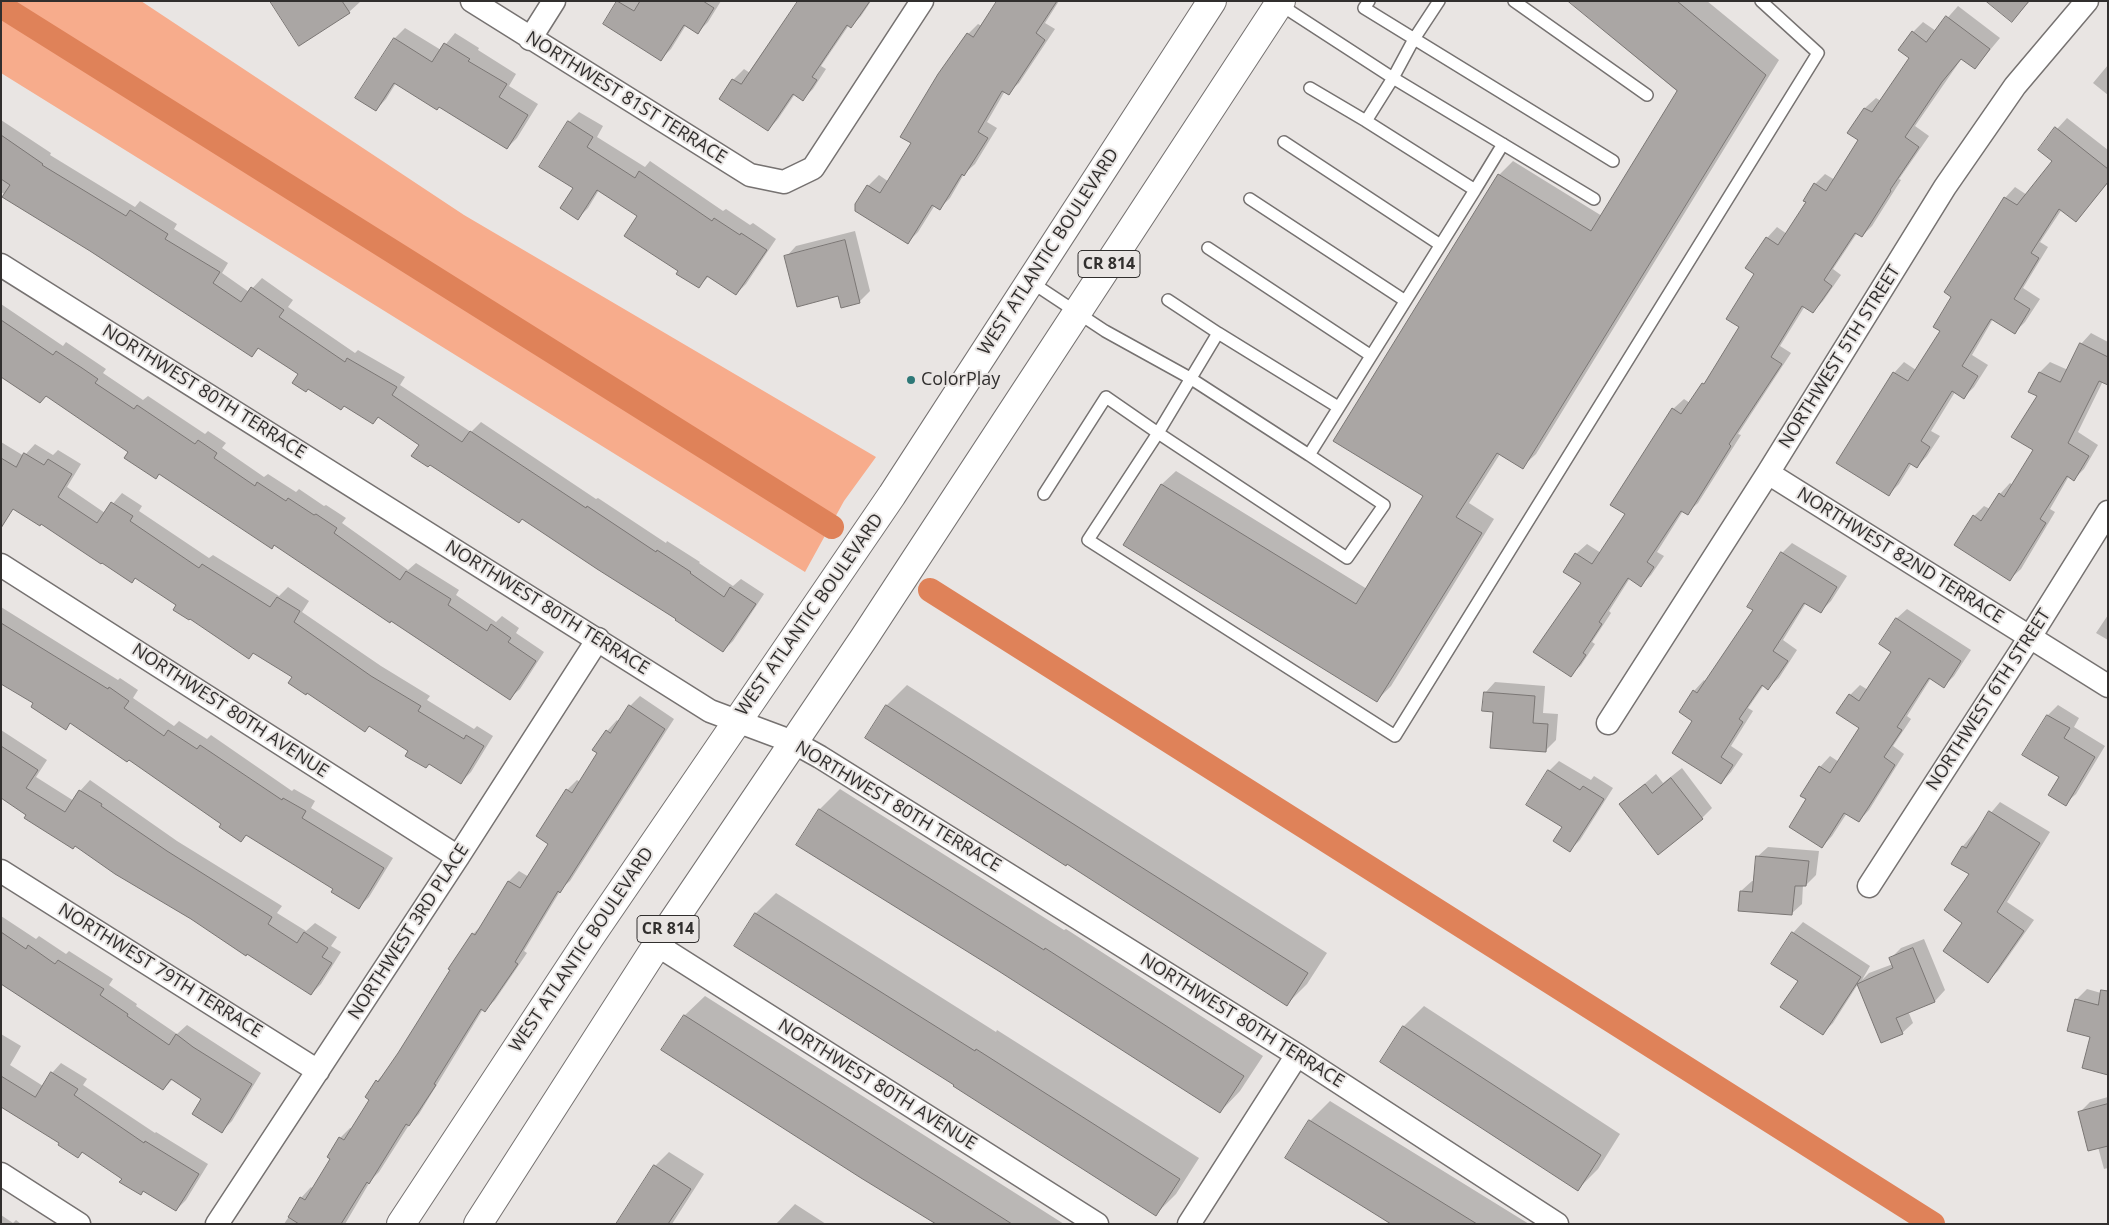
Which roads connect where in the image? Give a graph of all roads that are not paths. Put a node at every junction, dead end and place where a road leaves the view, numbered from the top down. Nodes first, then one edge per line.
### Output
1 (472, 1) edge
2 (554, 1) edge
3 (922, 1) edge
4 (1212, 1) edge
5 (1369, 1) edge
6 (1439, 1) edge
7 (1514, 1) edge
8 (1761, 1) edge
9 (2086, 1) edge
10 (1280, 3) edge
11 (530, 39) junction
12 (1414, 40) junction
13 (1393, 78) junction
14 (1310, 88) dead end
15 (1647, 95) dead end
16 (1366, 121) junction
17 (1284, 142) dead end
18 (1503, 144) junction
19 (1613, 161) dead end
20 (1475, 190) junction
21 (1250, 199) dead end
22 (1594, 199) dead end
23 (1439, 244) junction
24 (1208, 248) dead end
25 (1, 264) edge
26 (1029, 281) junction
27 (1168, 300) dead end
28 (1404, 300) junction
29 (1077, 313) junction
30 (1218, 333) junction
31 (1370, 355) junction
32 (1190, 378) junction
33 (1338, 407) junction
34 (1158, 433) junction
35 (1309, 455) junction
36 (1768, 473) junction
37 (1044, 494) dead end
38 (2108, 512) edge
39 (1, 565) edge
40 (2030, 637) junction
41 (598, 639) junction
42 (2108, 686) edge
43 (737, 721) junction
44 (1608, 723) dead end
45 (793, 742) junction
46 (458, 857) junction
47 (1, 870) edge
48 (1869, 886) dead end
49 (657, 945) junction
50 (1297, 1055) junction
51 (318, 1071) junction
52 (1, 1174) edge
53 (79, 1224) edge
54 (217, 1224) edge
55 (400, 1224) edge
56 (478, 1224) edge
57 (1097, 1224) edge
58 (1189, 1224) edge
59 (1557, 1224) edge

1 - 11 street, NORTHWEST 81ST TERRACE
2 - 11 street
3 - 11 street, NORTHWEST 81ST TERRACE
4 - 26 main road, WEST ATLANTIC BOULEVARD / CR 814
5 - 12 lane
6 - 12 lane
7 - 15 lane
8 - 34 lane
9 - 36 street, NORTHWEST 5TH STREET
10 - 13 lane
10 - 29 main road, CR 814
12 - 13 lane
12 - 19 lane
13 - 16 lane
13 - 18 lane
14 - 16 lane
16 - 20 lane
17 - 23 lane
18 - 20 lane
18 - 22 lane
20 - 23 lane
21 - 28 lane
23 - 28 lane
24 - 31 lane
25 - 41 street, NORTHWEST 80TH TERRACE
26 - 29 lane
26 - 43 main road, WEST ATLANTIC BOULEVARD / CR 814
27 - 30 lane
28 - 31 lane
29 - 32 lane
29 - 45 main road, CR 814
30 - 32 lane
30 - 33 lane
31 - 33 lane
32 - 34 lane
32 - 35 lane
33 - 35 lane
34 - 35 lane
34 - 37 lane
36 - 40 street, NORTHWEST 82ND TERRACE
36 - 44 street, NORTHWEST 5TH STREET
38 - 40 street, NORTHWEST 6TH STREET
39 - 46 street, NORTHWEST 80TH AVENUE
40 - 42 street, NORTHWEST 82ND TERRACE
40 - 48 street, NORTHWEST 6TH STREET
41 - 43 street, NORTHWEST 80TH TERRACE
41 - 46 street, NORTHWEST 3RD PLACE
43 - 45 street, NORTHWEST 80TH TERRACE
43 - 55 main road, WEST ATLANTIC BOULEVARD / CR 814
45 - 49 main road, CR 814
45 - 50 street, NORTHWEST 80TH TERRACE
46 - 51 street, NORTHWEST 3RD PLACE
47 - 51 street, NORTHWEST 79TH TERRACE
49 - 56 main road, CR 814
49 - 57 street, NORTHWEST 80TH AVENUE
50 - 58 street
50 - 59 street, NORTHWEST 80TH TERRACE
51 - 54 street, NORTHWEST 3RD PLACE
52 - 53 street

